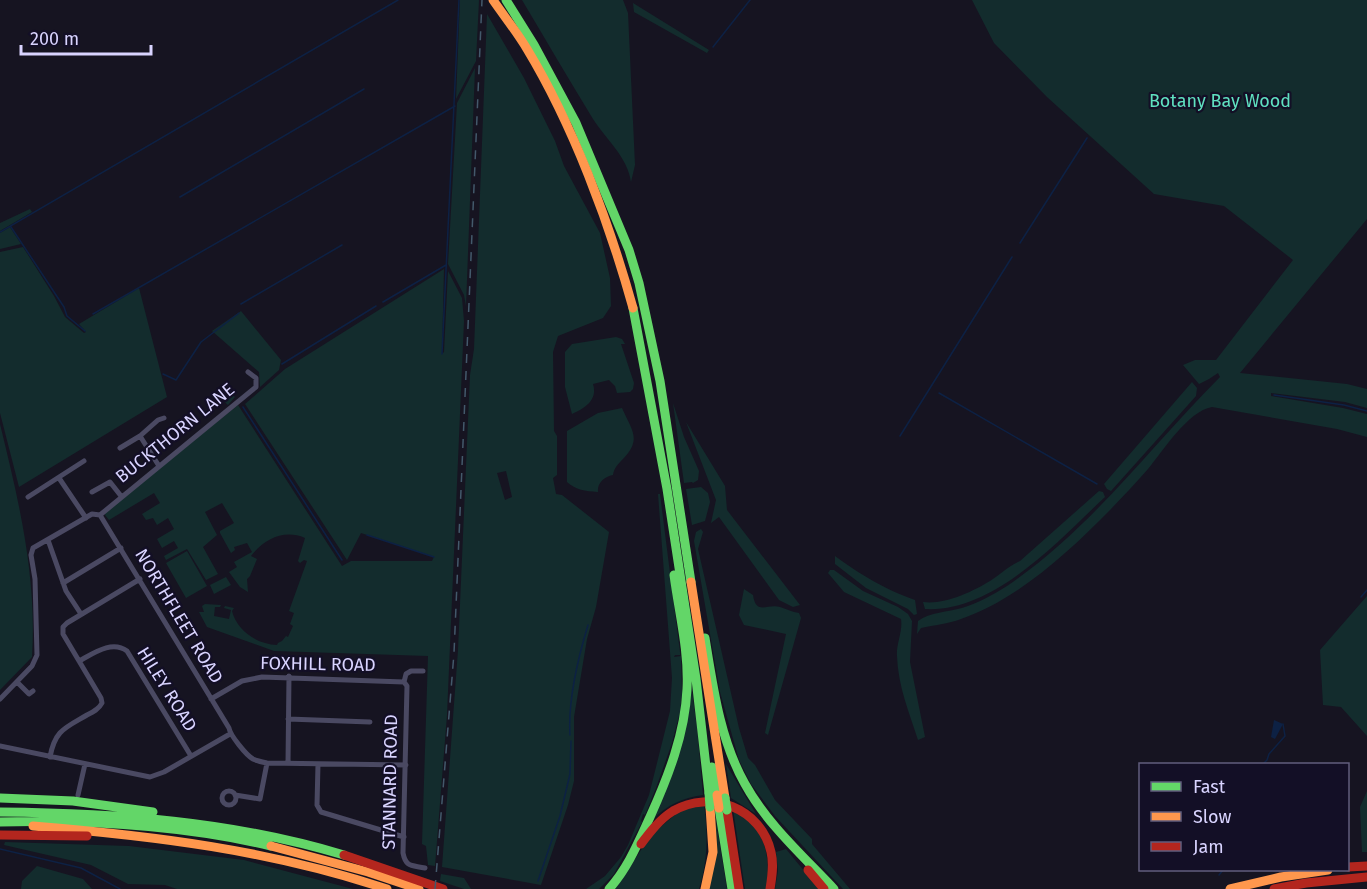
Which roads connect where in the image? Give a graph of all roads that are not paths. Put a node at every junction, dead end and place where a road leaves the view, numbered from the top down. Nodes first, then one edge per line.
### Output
1 (493, 0) edge
2 (506, 0) edge
3 (248, 372) dead end
4 (164, 418) dead end
5 (140, 436) junction
6 (120, 448) dead end
7 (660, 453) junction
8 (84, 461) dead end
9 (159, 466) junction
10 (58, 478) junction
11 (677, 482) junction
12 (92, 492) dead end
13 (121, 496) junction
14 (28, 497) dead end
15 (100, 515) junction
16 (86, 518) junction
17 (48, 540) junction
18 (121, 548) junction
19 (140, 579) junction
20 (63, 583) junction
21 (81, 614) junction
22 (702, 657) junction
23 (79, 661) junction
24 (423, 672) dead end
25 (289, 676) junction
26 (17, 682) junction
27 (404, 682) junction
28 (33, 691) dead end
29 (0, 699) edge
30 (211, 699) junction
31 (288, 719) junction
32 (370, 722) dead end
33 (230, 734) junction
34 (0, 746) edge
35 (50, 756) junction
36 (191, 756) junction
37 (267, 763) junction
38 (288, 763) junction
39 (85, 764) junction
40 (318, 764) junction
41 (406, 765) junction
42 (78, 795) dead end
43 (235, 795) dead end
44 (717, 795) junction
45 (0, 798) edge
46 (719, 808) junction
47 (0, 812) edge
48 (189, 822) junction
49 (0, 823) edge
50 (0, 835) edge
51 (138, 837) junction
52 (404, 837) junction
53 (633, 852) junction
54 (1367, 866) edge
55 (1349, 867) edge
56 (425, 868) dead end
57 (1321, 871) edge
58 (1367, 877) edge
59 (387, 889) edge
60 (419, 889) edge
61 (442, 889) edge
62 (609, 889) edge
63 (705, 889) edge
64 (732, 889) edge
65 (740, 889) edge
66 (770, 889) edge
67 (824, 889) edge
68 (834, 889) edge
69 (1230, 889) edge
70 (1274, 889) edge

1 - 7 highway
2 - 11 highway
3 - 9 street, BUCKTHORN LANE
4 - 5 street
5 - 6 street
5 - 9 street
7 - 44 highway
7 - 53 highway
8 - 10 street
9 - 13 street, BUCKTHORN LANE
10 - 14 street
10 - 16 street
11 - 22 highway
11 - 68 highway
12 - 13 street
13 - 15 street, BUCKTHORN LANE
15 - 16 street
15 - 18 street, NORTHFLEET ROAD
16 - 17 street
17 - 20 street
17 - 26 street
18 - 19 street, NORTHFLEET ROAD
18 - 20 street
19 - 21 street
19 - 30 street, NORTHFLEET ROAD
20 - 21 street
21 - 23 street
22 - 44 highway
22 - 67 highway
23 - 35 street
23 - 36 street, HILEY ROAD
24 - 27 street
25 - 27 street, FOXHILL ROAD
25 - 30 street, FOXHILL ROAD
25 - 31 street
26 - 28 street
26 - 29 street
27 - 41 street, STANNARD ROAD
30 - 33 street, NORTHFLEET ROAD
31 - 32 street
31 - 38 street
33 - 36 street
33 - 37 street, NORTHFLEET ROAD
34 - 35 street
35 - 39 street
36 - 39 street
37 - 38 street
37 - 43 street
38 - 40 street
39 - 42 street
40 - 41 street
40 - 52 street
41 - 52 street, STANNARD ROAD
44 - 46 highway, bridge
44 - 46 highway, bridge
45 - 48 highway
46 - 63 highway
46 - 64 highway
46 - 65 highway
47 - 48 highway
48 - 61 highway
49 - 51 highway
49 - 60 highway
50 - 51 highway
51 - 59 highway
52 - 56 street, STANNARD ROAD
53 - 62 highway
53 - 66 highway
54 - 55 highway
57 - 69 highway
58 - 70 highway

